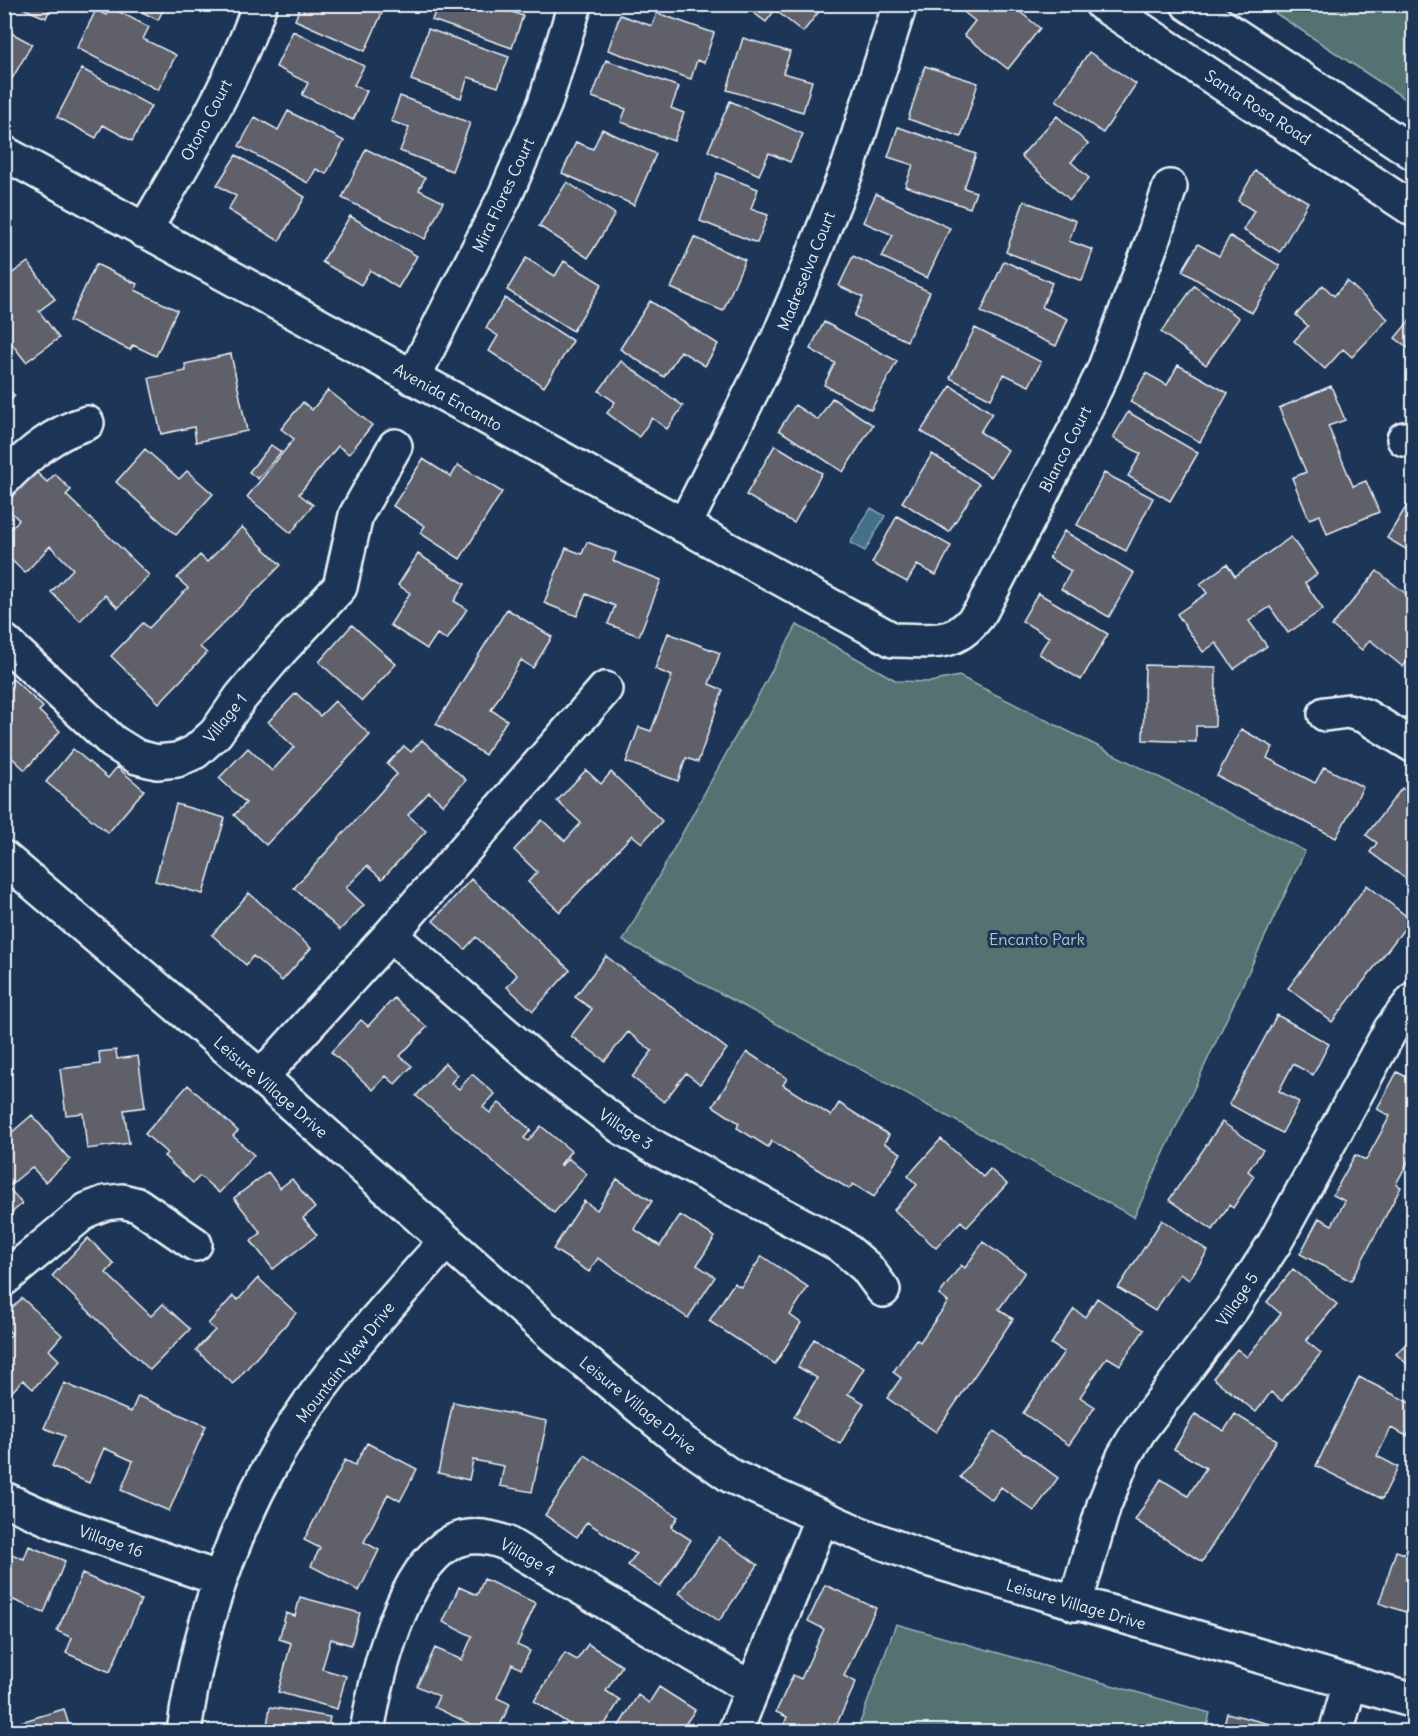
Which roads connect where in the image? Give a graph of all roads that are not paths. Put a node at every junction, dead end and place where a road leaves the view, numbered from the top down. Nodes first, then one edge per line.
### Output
1 (260, 4) edge
2 (575, 4) edge
3 (900, 4) edge
4 (1102, 4) edge
5 (1188, 4) edge
6 (4, 153) edge
7 (1413, 153) edge
8 (1170, 187) dead end
9 (1413, 210) edge
10 (144, 231) junction
11 (413, 378) junction
12 (87, 423) dead end
13 (395, 446) dead end
14 (4, 479) edge
15 (684, 526) junction
16 (893, 640) joint
17 (4, 641) edge
18 (604, 688) dead end
19 (1325, 714) dead end
20 (1413, 746) edge
21 (4, 858) edge
22 (390, 934) junction
23 (1413, 999) edge
24 (261, 1077) junction
25 (445, 1242) junction
26 (195, 1244) dead end
27 (4, 1279) edge
28 (883, 1290) dead end
29 (4, 1498) edge
30 (822, 1517) junction
31 (220, 1579) junction
32 (1075, 1604) junction
33 (1350, 1683) junction
34 (752, 1689) junction
35 (1413, 1701) edge
36 (184, 1731) edge
37 (367, 1731) edge
38 (735, 1731) edge
39 (1336, 1731) edge

1 - 10 street, Otono Court
2 - 11 street, Mira Flores Court
3 - 15 street, Madreselva Court
4 - 9 street, Santa Rosa Road
5 - 7 street
6 - 10 street, Avenida Encanto
8 - 16 street, Blanco Court
10 - 11 street, Avenida Encanto
11 - 15 street, Avenida Encanto
12 - 14 street
13 - 17 street, Village 1
15 - 16 street, Avenida Encanto
18 - 22 street
19 - 20 street
21 - 24 street, Leisure Village Drive
22 - 24 street
22 - 28 street, Village 3
23 - 32 street, Village 5
24 - 25 street, Leisure Village Drive
25 - 30 street, Leisure Village Drive
25 - 31 street, Mountain View Drive
26 - 27 street
29 - 31 street, Village 16
30 - 32 street, Leisure Village Drive
30 - 34 street
31 - 36 street, Mountain View Drive
32 - 33 street, Leisure Village Drive
33 - 35 street, Leisure Village Drive
33 - 39 street
34 - 37 street, Village 4
34 - 38 street

